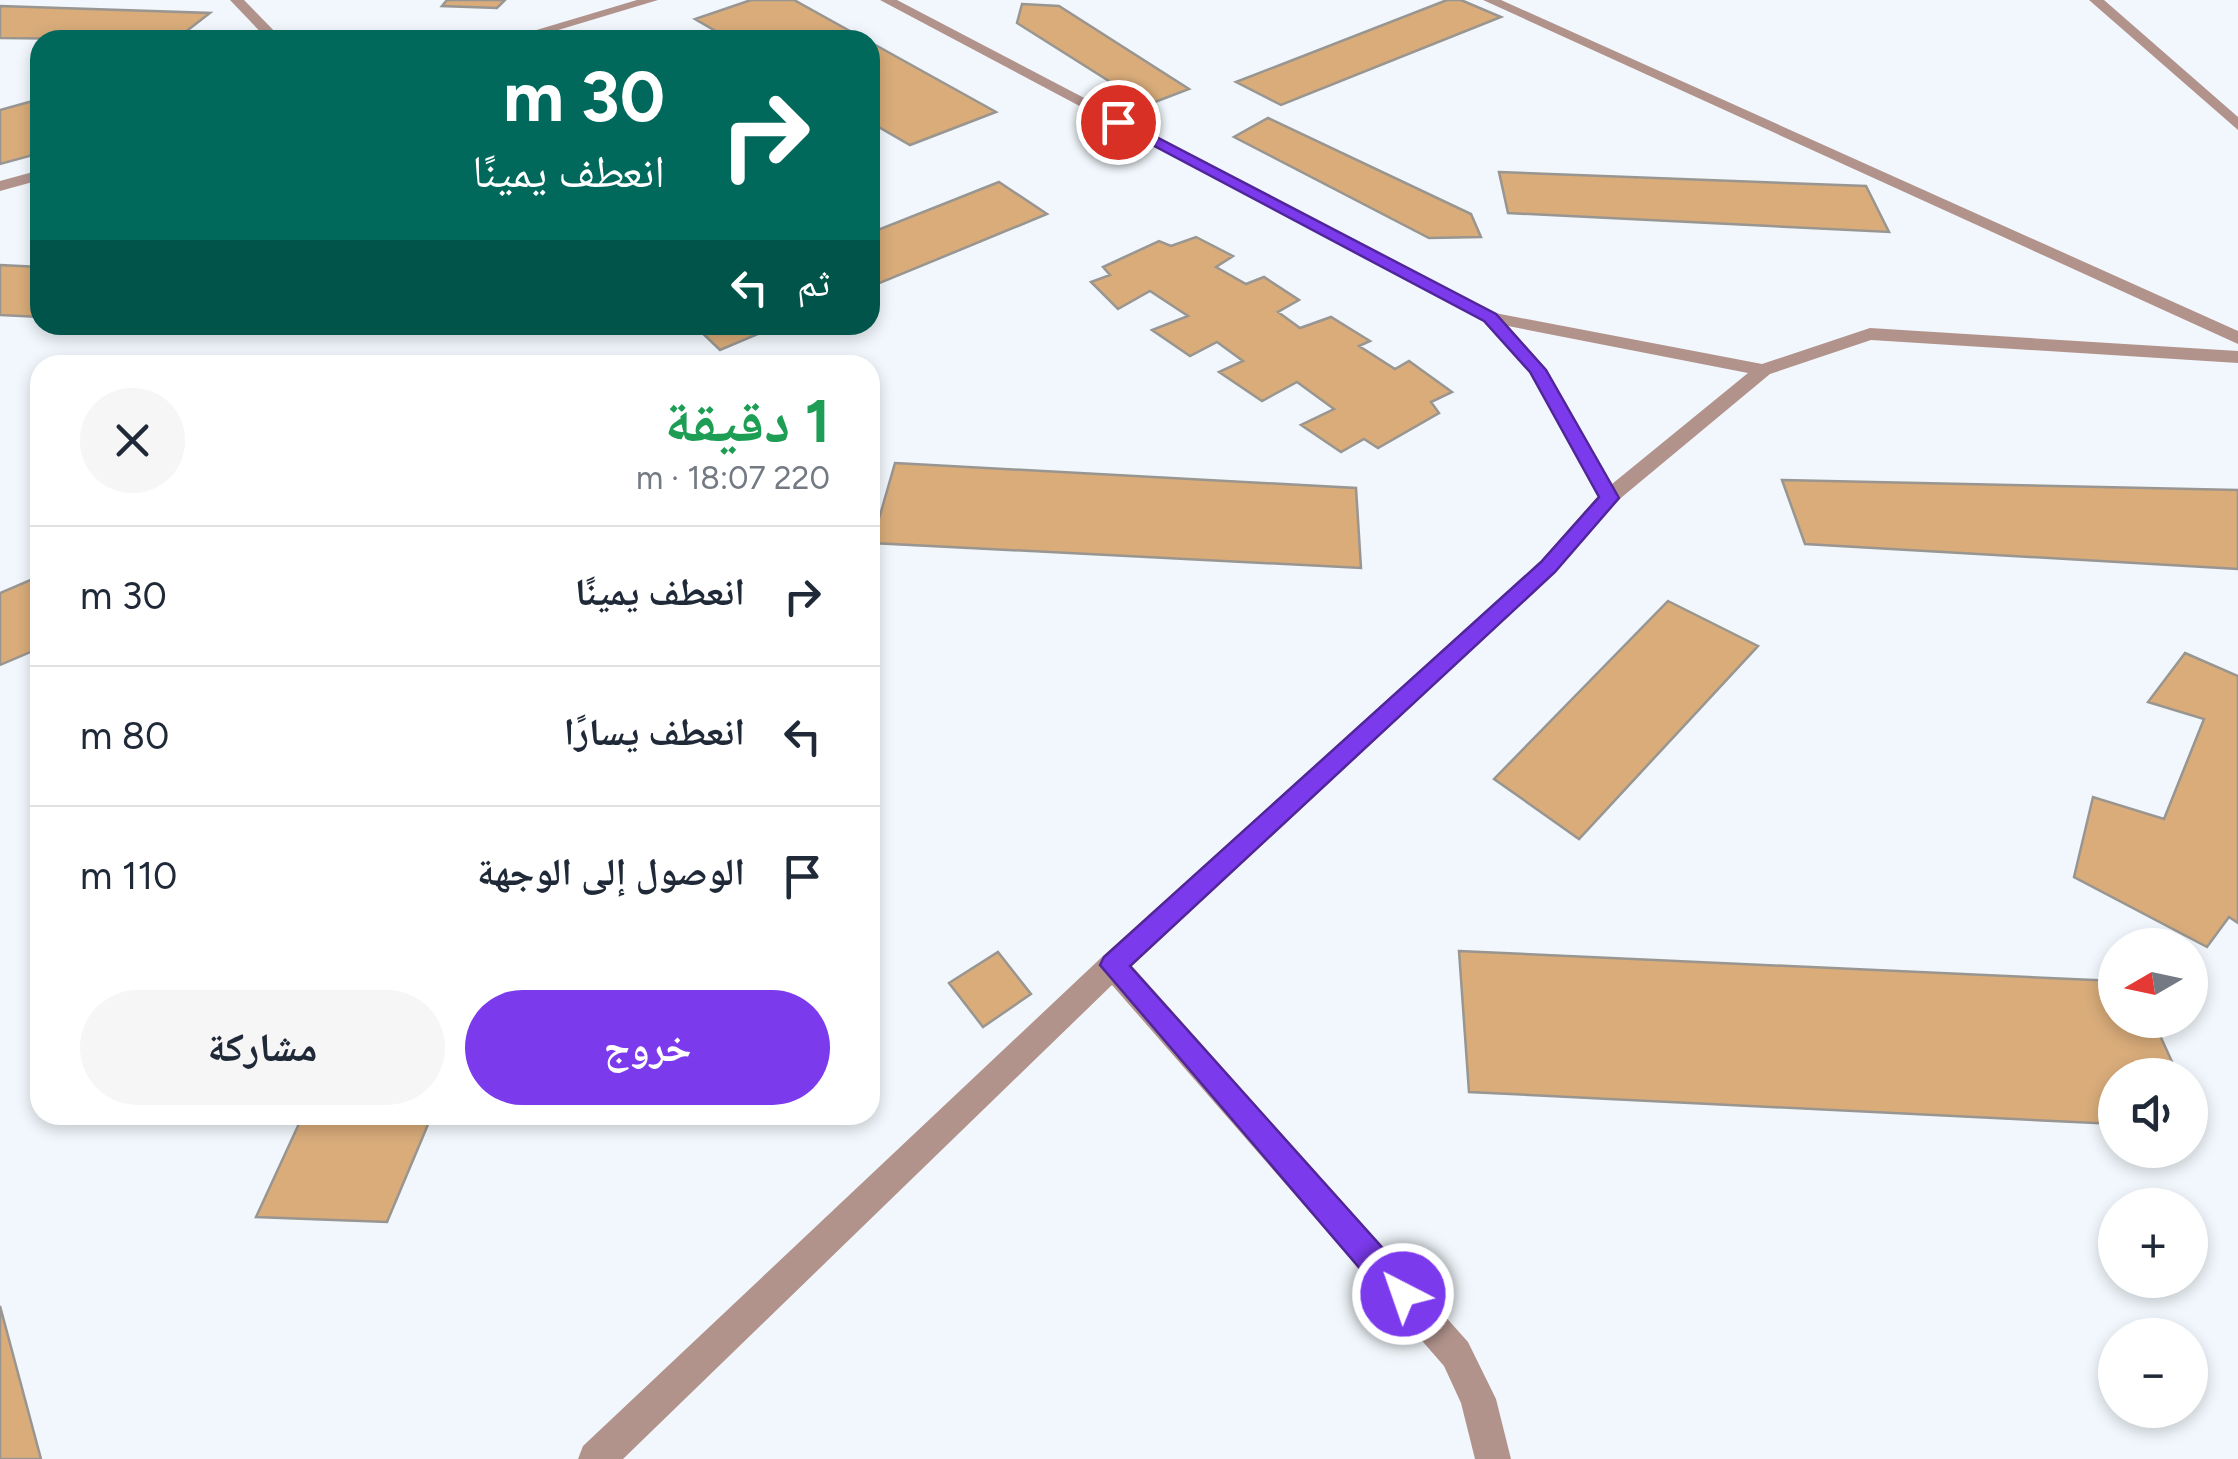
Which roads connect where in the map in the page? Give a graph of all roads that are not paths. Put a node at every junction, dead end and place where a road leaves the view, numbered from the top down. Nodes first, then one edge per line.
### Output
1 (237, 0) edge
2 (651, 0) edge
3 (887, 0) edge
4 (1490, 0) edge
5 (2096, 0) edge
6 (918, 8) edge
7 (266, 30) edge
8 (545, 30) edge
9 (2238, 126) edge
10 (30, 178) edge
11 (0, 186) edge
12 (1490, 317) junction
13 (2238, 338) edge
14 (2238, 358) edge
15 (1763, 370) junction
16 (1609, 498) junction
17 (1113, 965) junction
18 (596, 1459) edge
19 (1493, 1459) edge

1 - 7 street
2 - 8 street
3 - 6 street
4 - 13 street
5 - 9 street
6 - 12 street
10 - 11 street
12 - 15 street
12 - 16 street
14 - 15 street
15 - 16 street
16 - 17 street
17 - 18 street
17 - 19 street

